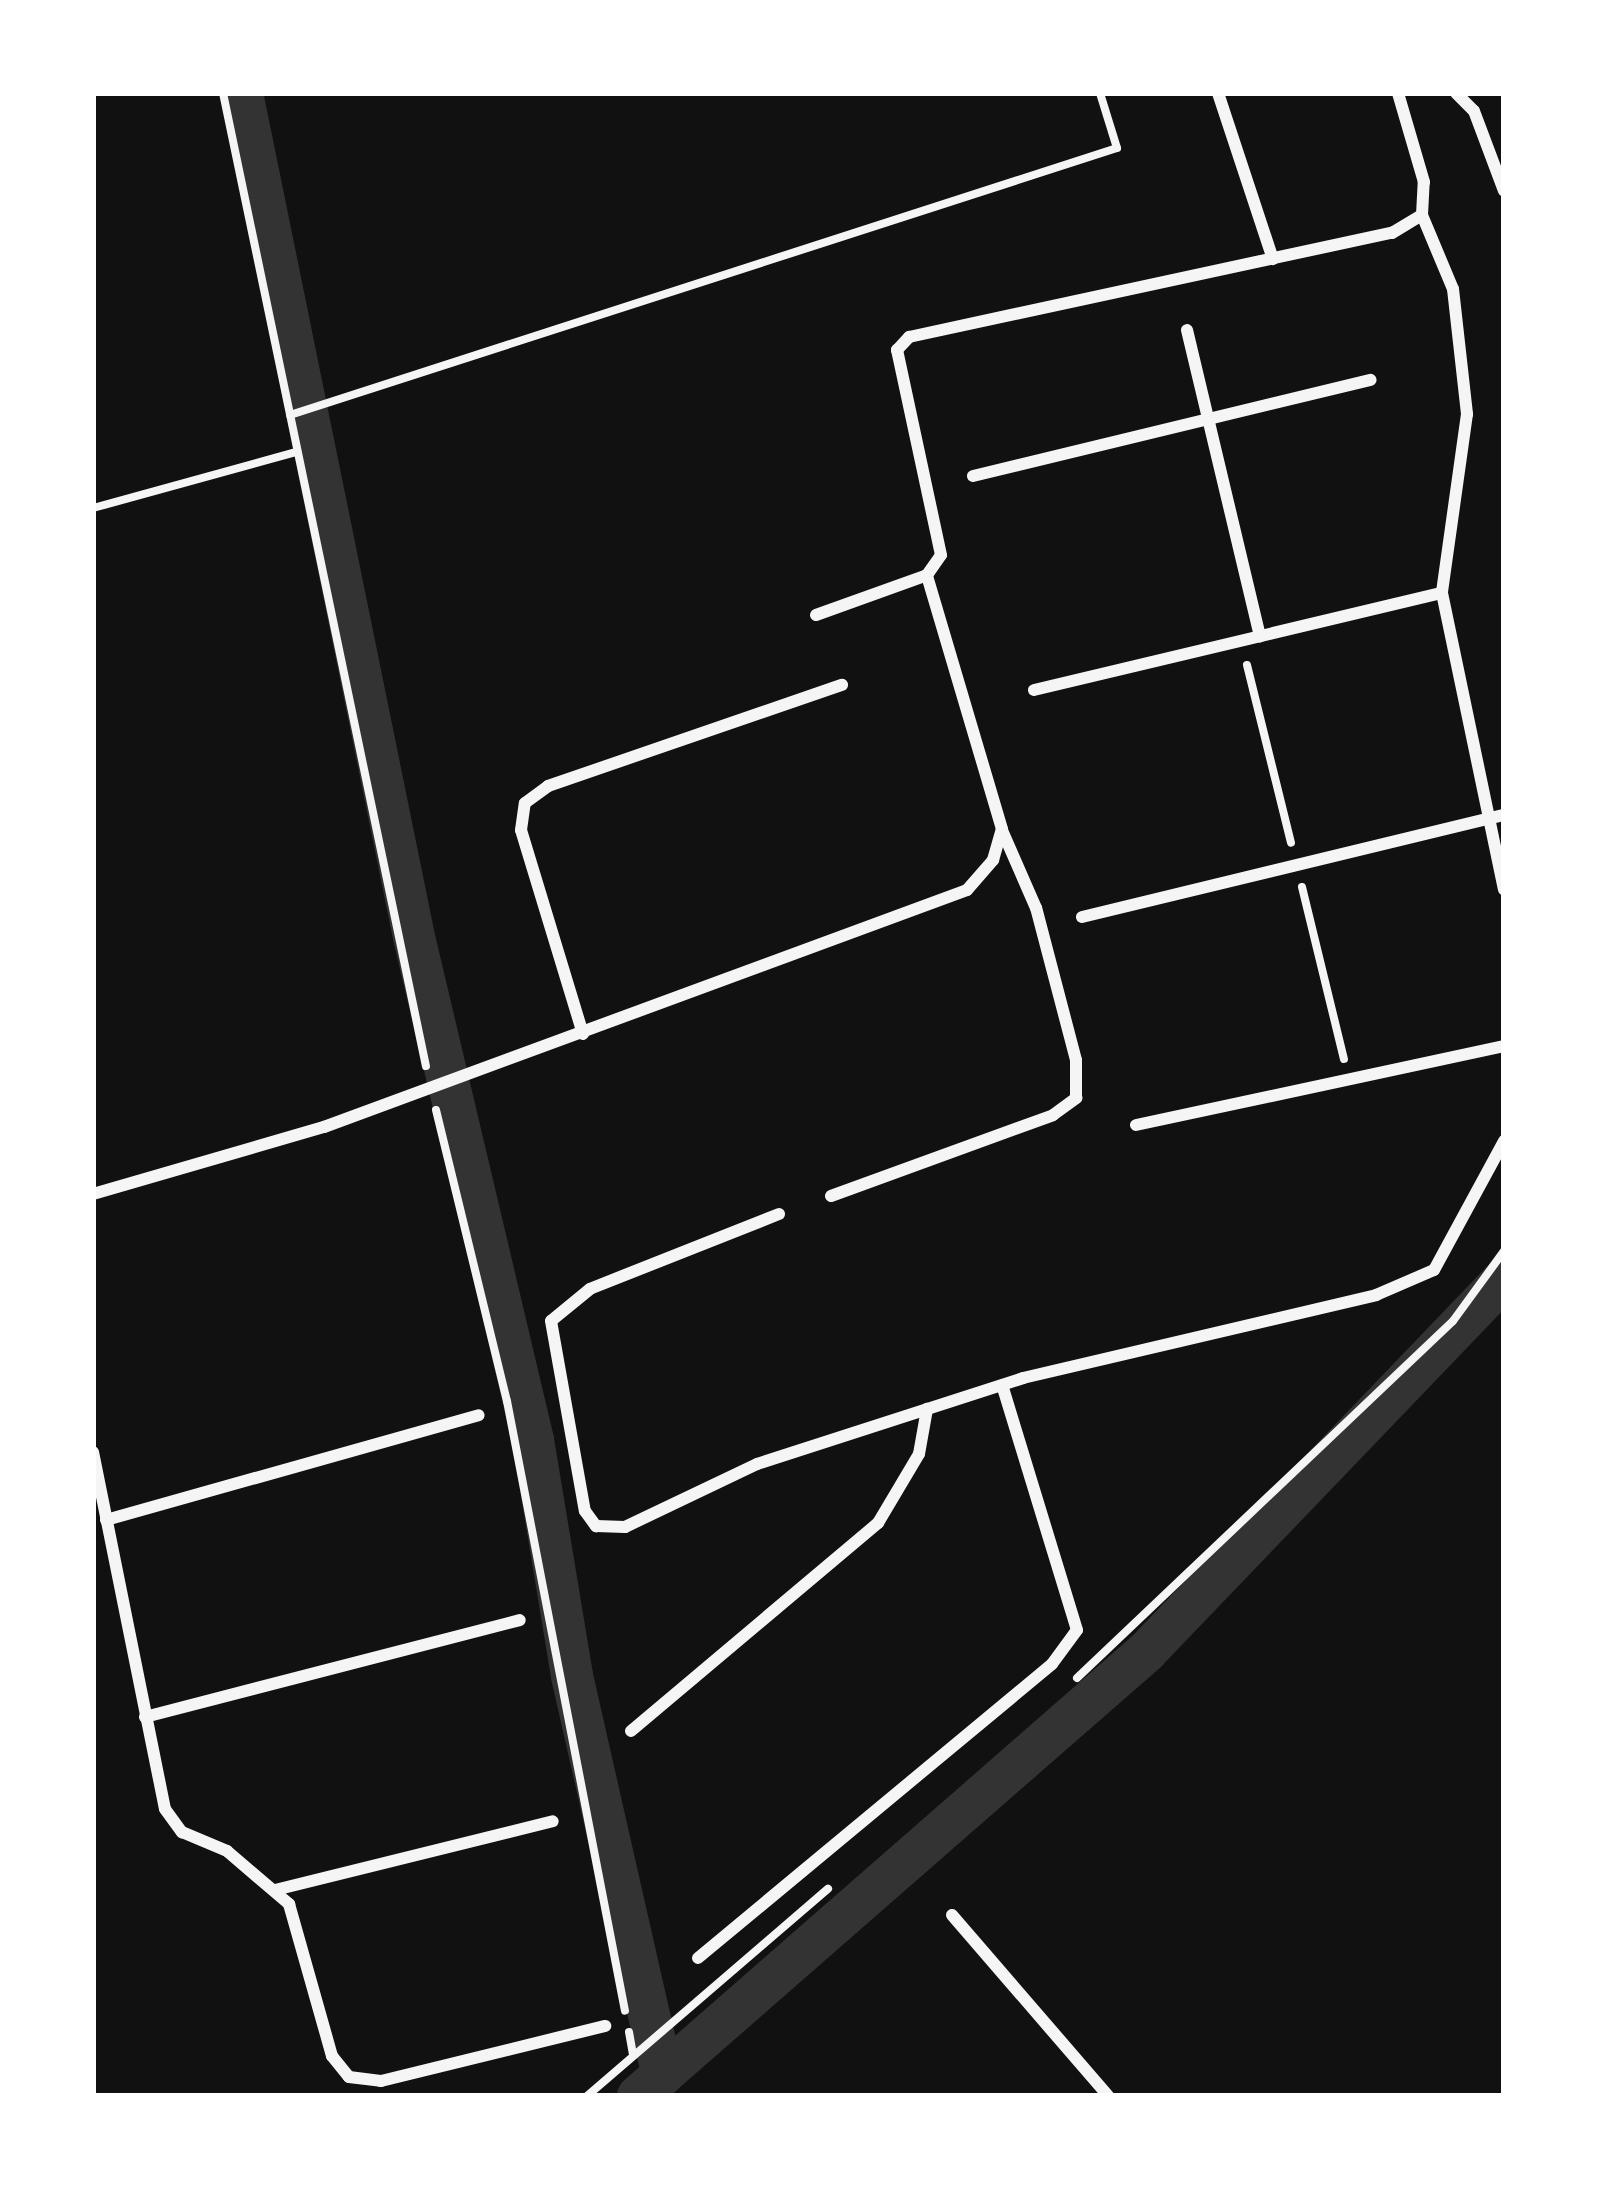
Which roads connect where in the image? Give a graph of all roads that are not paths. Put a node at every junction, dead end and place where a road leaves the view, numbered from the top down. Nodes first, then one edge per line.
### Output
1 (1219, 93) edge
2 (1398, 93) edge
3 (1456, 93) edge
4 (1504, 191) edge
5 (1422, 215) junction
6 (1273, 259) junction
7 (1187, 330) dead end
8 (1371, 380) dead end
9 (1208, 419) junction
10 (973, 476) dead end
11 (927, 575) junction
12 (1442, 592) junction
13 (816, 615) dead end
14 (1260, 636) junction
15 (842, 685) dead end
16 (1034, 690) dead end
17 (1504, 815) edge
18 (1489, 819) junction
19 (1002, 829) junction
20 (1504, 890) edge
21 (1082, 916) dead end
22 (583, 1034) junction
23 (1504, 1046) edge
24 (1136, 1125) dead end
25 (1504, 1141) edge
26 (93, 1194) edge
27 (831, 1196) dead end
28 (779, 1214) dead end
29 (1002, 1385) junction
30 (927, 1409) junction
31 (479, 1415) dead end
32 (93, 1452) edge
33 (106, 1520) junction
34 (520, 1620) dead end
35 (145, 1718) junction
36 (631, 1731) dead end
37 (553, 1821) dead end
38 (275, 1890) junction
39 (952, 1915) dead end
40 (698, 1958) dead end
41 (605, 2026) dead end
42 (1108, 2096) edge

1 - 6 street
2 - 5 street
3 - 4 street
5 - 6 street
5 - 12 street
6 - 11 street
7 - 9 street
8 - 9 street
9 - 10 street
9 - 14 street
11 - 13 street
11 - 19 street
12 - 14 street
12 - 18 street
14 - 16 street
15 - 22 street
17 - 18 street
18 - 20 street
18 - 21 street
19 - 22 street
19 - 27 street
22 - 26 street
23 - 24 street
25 - 29 street
28 - 30 street
29 - 30 street
29 - 40 street
30 - 36 street
31 - 33 street
32 - 33 street
33 - 35 street
34 - 35 street
35 - 38 street
37 - 38 street
38 - 41 street
39 - 42 street

